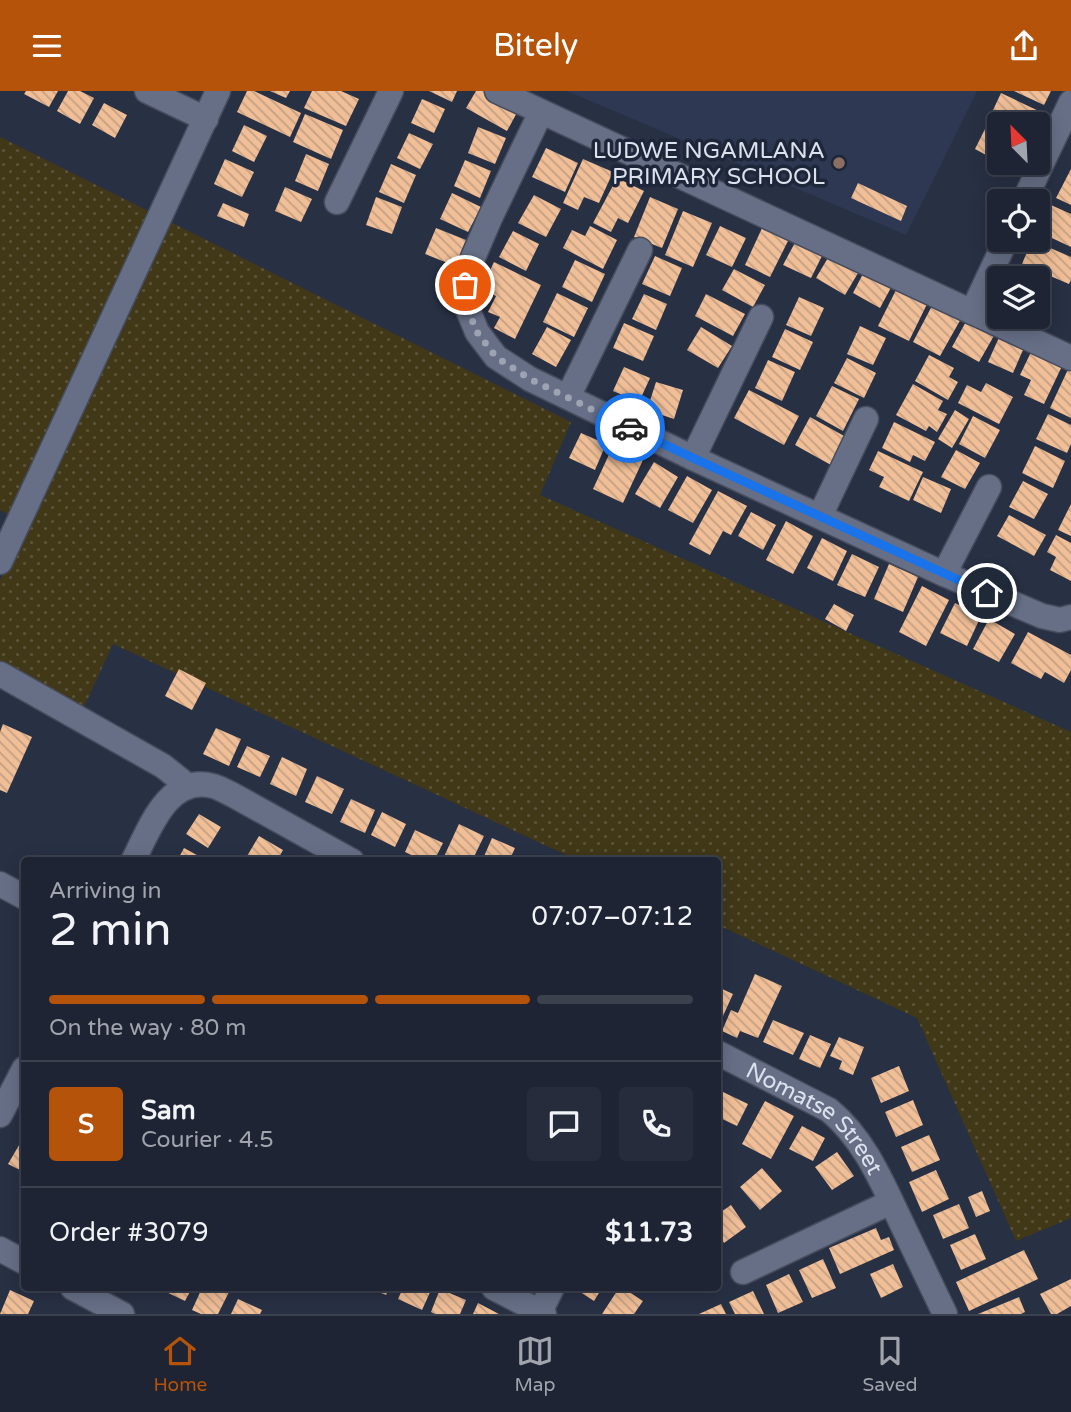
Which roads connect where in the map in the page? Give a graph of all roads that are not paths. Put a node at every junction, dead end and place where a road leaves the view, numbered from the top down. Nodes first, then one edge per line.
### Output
1 (147, 91) edge
2 (218, 91) edge
3 (391, 91) edge
4 (496, 91) edge
5 (1070, 108) edge
6 (541, 112) junction
7 (206, 119) junction
8 (1030, 189) edge
9 (337, 202) dead end
10 (640, 250) dead end
11 (1000, 252) edge
12 (972, 312) junction
13 (761, 317) dead end
14 (1071, 358) edge
15 (568, 397) junction
16 (866, 419) dead end
17 (693, 458) junction
18 (989, 487) dead end
19 (820, 516) junction
20 (0, 562) edge
21 (944, 574) junction
22 (1071, 617) edge
23 (0, 674) edge
24 (188, 786) junction
25 (135, 857) edge
26 (342, 857) edge
27 (0, 884) edge
28 (21, 895) edge
29 (721, 1055) edge
30 (21, 1075) edge
31 (0, 1115) edge
32 (891, 1202) junction
33 (0, 1249) edge
34 (21, 1260) edge
35 (743, 1272) dead end
36 (80, 1291) edge
37 (500, 1291) edge
38 (551, 1291) edge
39 (542, 1313) edge
40 (122, 1314) edge
41 (945, 1314) edge

1 - 7 street
2 - 7 street
3 - 9 street
4 - 6 street
5 - 8 street
6 - 12 street
6 - 15 street
7 - 20 street
10 - 15 street
11 - 12 street
12 - 14 street
13 - 17 street
15 - 17 street
16 - 19 street
17 - 19 street
18 - 21 street
19 - 21 street
21 - 22 street
23 - 24 street
24 - 25 street
24 - 26 street
27 - 28 street
29 - 32 street, Nomatse Street
30 - 31 street
32 - 35 street, Nomatse Street
32 - 41 street, Nomatse Street
33 - 34 street
36 - 40 street
37 - 39 street
38 - 39 street

